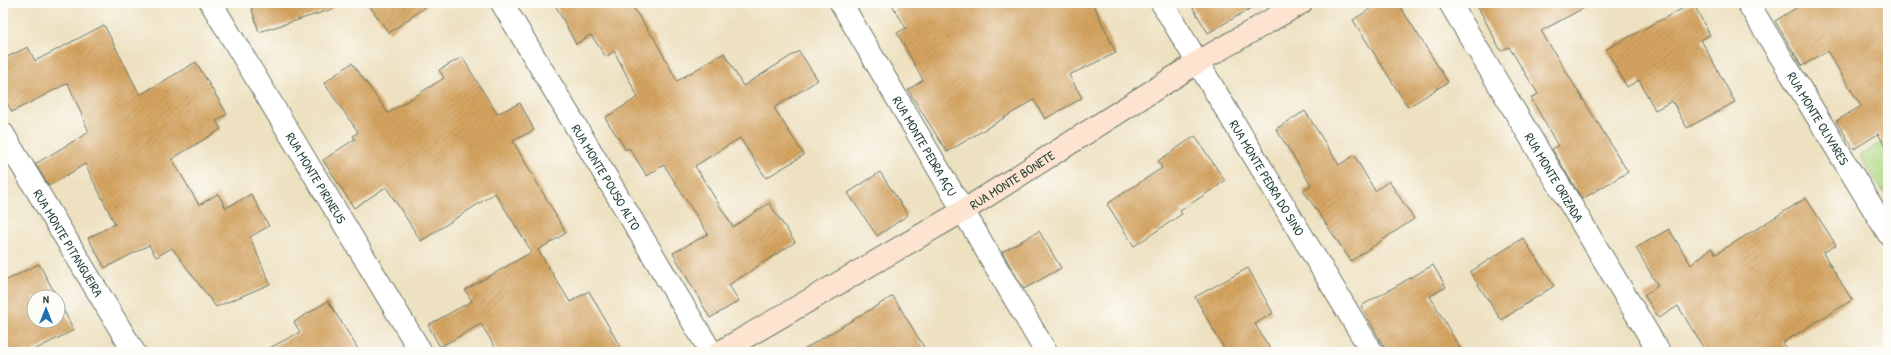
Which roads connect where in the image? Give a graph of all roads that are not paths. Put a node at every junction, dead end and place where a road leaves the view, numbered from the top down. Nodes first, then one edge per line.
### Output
1 (211, 3) edge
2 (502, 3) edge
3 (841, 3) edge
4 (1162, 3) edge
5 (1301, 3) edge
6 (1450, 3) edge
7 (1748, 3) edge
8 (1198, 62) junction
9 (3, 134) edge
10 (963, 211) junction
11 (1888, 233) edge
12 (134, 352) edge
13 (420, 352) edge
14 (711, 352) edge
15 (720, 352) edge
16 (1046, 352) edge
17 (1372, 352) edge
18 (1659, 352) edge

1 - 13 street, RUA MONTE PIRINEUS
2 - 14 street, RUA MONTE POUSO ALTO
3 - 10 street, RUA MONTE PEDRA AÇU
4 - 8 street, RUA MONTE PEDRA DO SINO
5 - 8 main road, RUA MONTE BONETE
6 - 18 street, RUA MONTE ORIZADA
7 - 11 street, RUA MONTE OLIVARES
8 - 10 main road, RUA MONTE BONETE
8 - 17 street, RUA MONTE PEDRA DO SINO
9 - 12 street, RUA MONTE PITANGUEIRA
10 - 15 main road, RUA MONTE BONETE
10 - 16 street, RUA MONTE PEDRA AÇU

